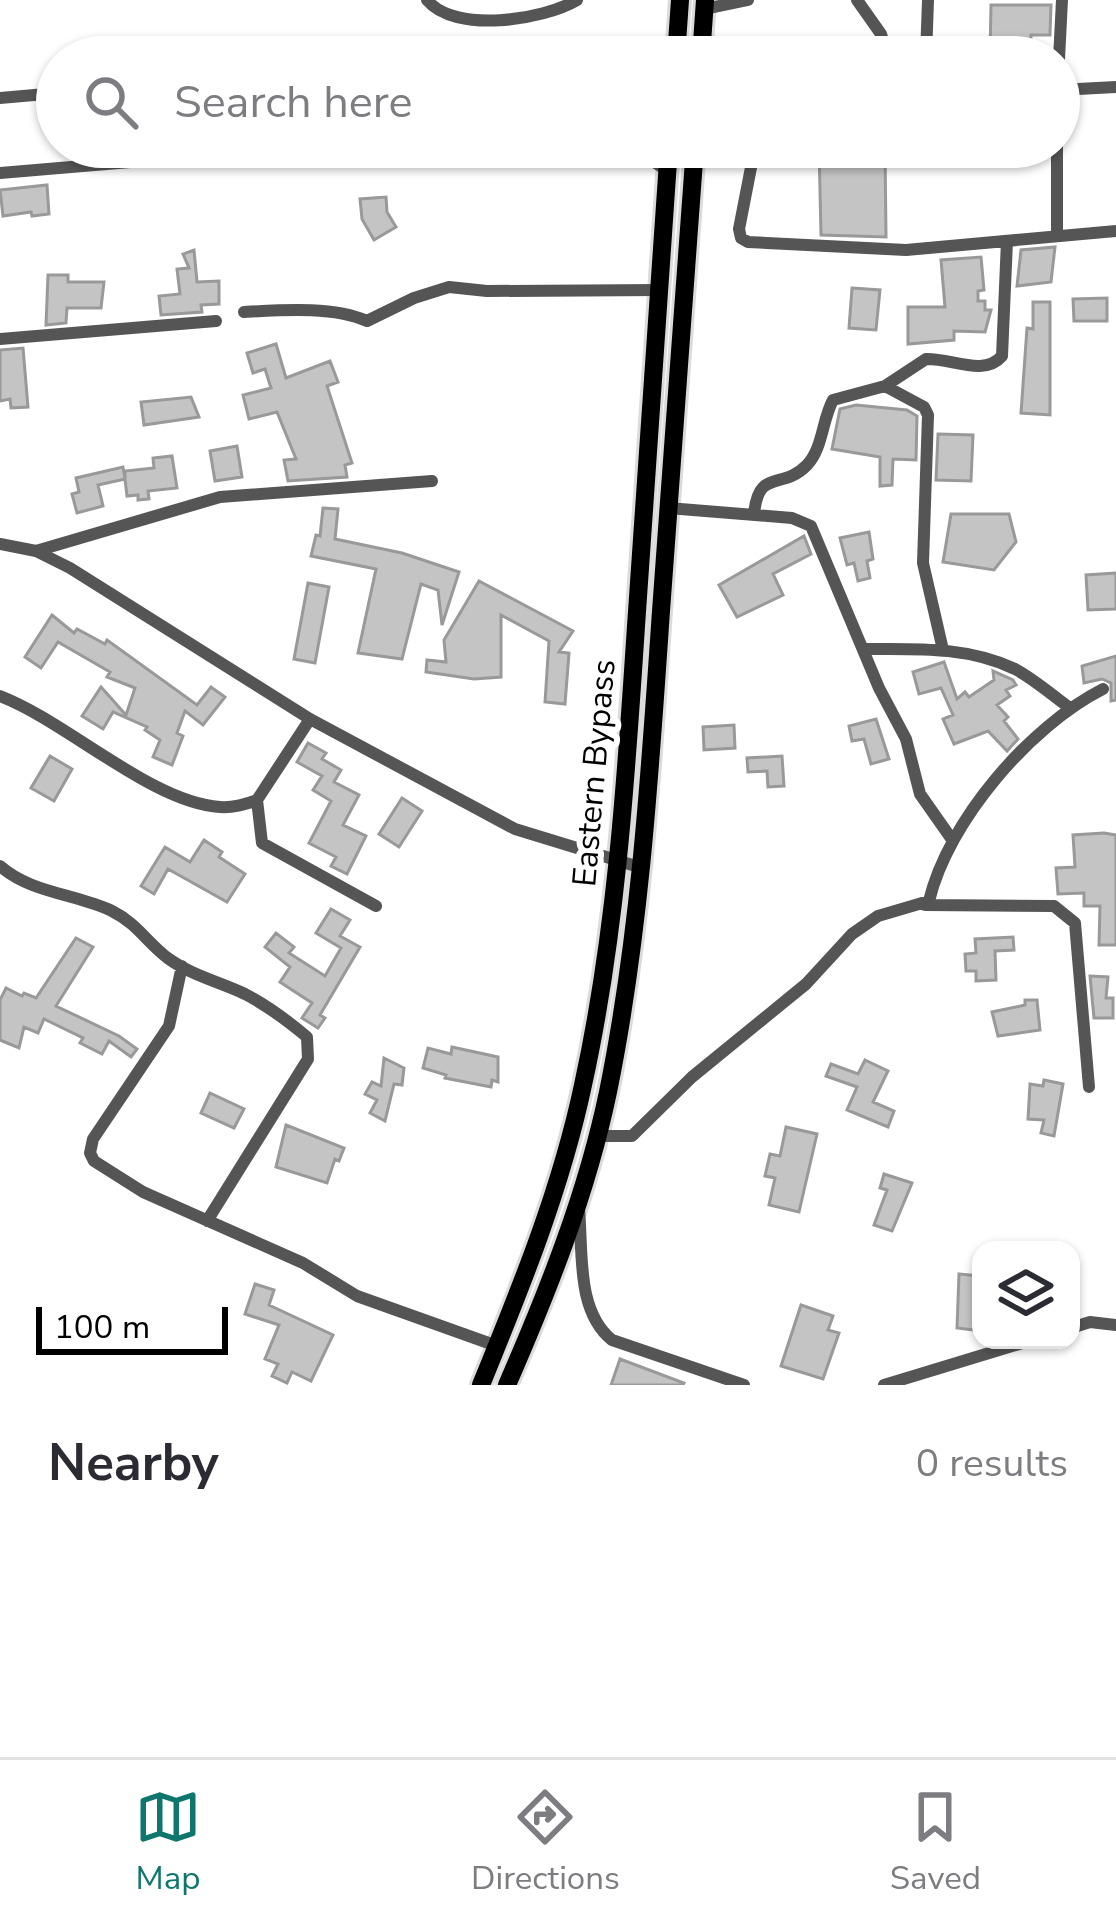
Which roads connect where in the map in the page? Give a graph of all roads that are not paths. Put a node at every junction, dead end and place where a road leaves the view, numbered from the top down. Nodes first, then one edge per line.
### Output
1 (427, 0) edge
2 (577, 0) edge
3 (680, 0) edge
4 (748, 0) edge
5 (857, 0) edge
6 (928, 0) edge
7 (1062, 0) edge
8 (705, 4) edge
9 (677, 36) edge
10 (703, 36) edge
11 (882, 36) edge
12 (927, 36) edge
13 (1060, 36) edge
14 (1116, 87) edge
15 (1080, 89) edge
16 (36, 94) edge
17 (0, 98) edge
18 (59, 168) edge
19 (663, 168) edge
20 (668, 168) edge
21 (693, 168) edge
22 (751, 168) edge
23 (1057, 168) edge
24 (668, 171) junction
25 (0, 173) edge
26 (1116, 231) edge
27 (1057, 236) junction
28 (1007, 241) junction
29 (660, 290) junction
30 (244, 311) dead end
31 (216, 321) dead end
32 (0, 339) edge
33 (885, 386) junction
34 (432, 482) dead end
35 (668, 508) junction
36 (754, 515) junction
37 (0, 544) edge
38 (36, 551) junction
39 (863, 649) junction
40 (943, 650) junction
41 (1103, 689) dead end
42 (0, 696) edge
43 (1070, 708) junction
44 (310, 719) junction
45 (257, 800) junction
46 (953, 841) junction
47 (616, 862) junction
48 (0, 866) edge
49 (639, 867) junction
50 (924, 905) junction
51 (376, 906) dead end
52 (182, 967) junction
53 (1089, 1087) dead end
54 (597, 1136) junction
55 (579, 1200) junction
56 (207, 1221) junction
57 (1080, 1325) edge
58 (1116, 1325) edge
59 (497, 1346) junction
60 (1003, 1349) edge
61 (481, 1385) edge
62 (507, 1385) edge
63 (744, 1385) edge
64 (884, 1385) edge

1 - 2 street
3 - 9 main road
4 - 8 street
5 - 11 street
6 - 12 street
7 - 13 street
8 - 10 main road
14 - 15 street
16 - 17 street
18 - 25 street
19 - 24 street
20 - 24 main road, Eastern Bypass
21 - 35 main road, Eastern Bypass
22 - 28 street
23 - 27 street
24 - 29 main road, Eastern Bypass
26 - 27 street
27 - 28 street
28 - 33 street
29 - 30 street
29 - 47 main road, Eastern Bypass
31 - 32 street
33 - 36 street
33 - 40 street
34 - 38 street
35 - 36 street
35 - 49 main road, Eastern Bypass
36 - 39 street
37 - 38 street
38 - 44 street
39 - 40 street
39 - 46 street
40 - 43 street
41 - 43 street
42 - 45 street
43 - 46 street
44 - 45 street
44 - 47 street
45 - 51 street
46 - 50 street
47 - 49 street
47 - 59 main road, Eastern Bypass
48 - 52 street
49 - 54 main road, Eastern Bypass
50 - 53 street
50 - 54 street
52 - 56 street
52 - 56 street
54 - 55 main road, Eastern Bypass
55 - 62 main road, Eastern Bypass
55 - 63 street
56 - 59 street
57 - 58 street
59 - 61 main road, Eastern Bypass
60 - 64 street

